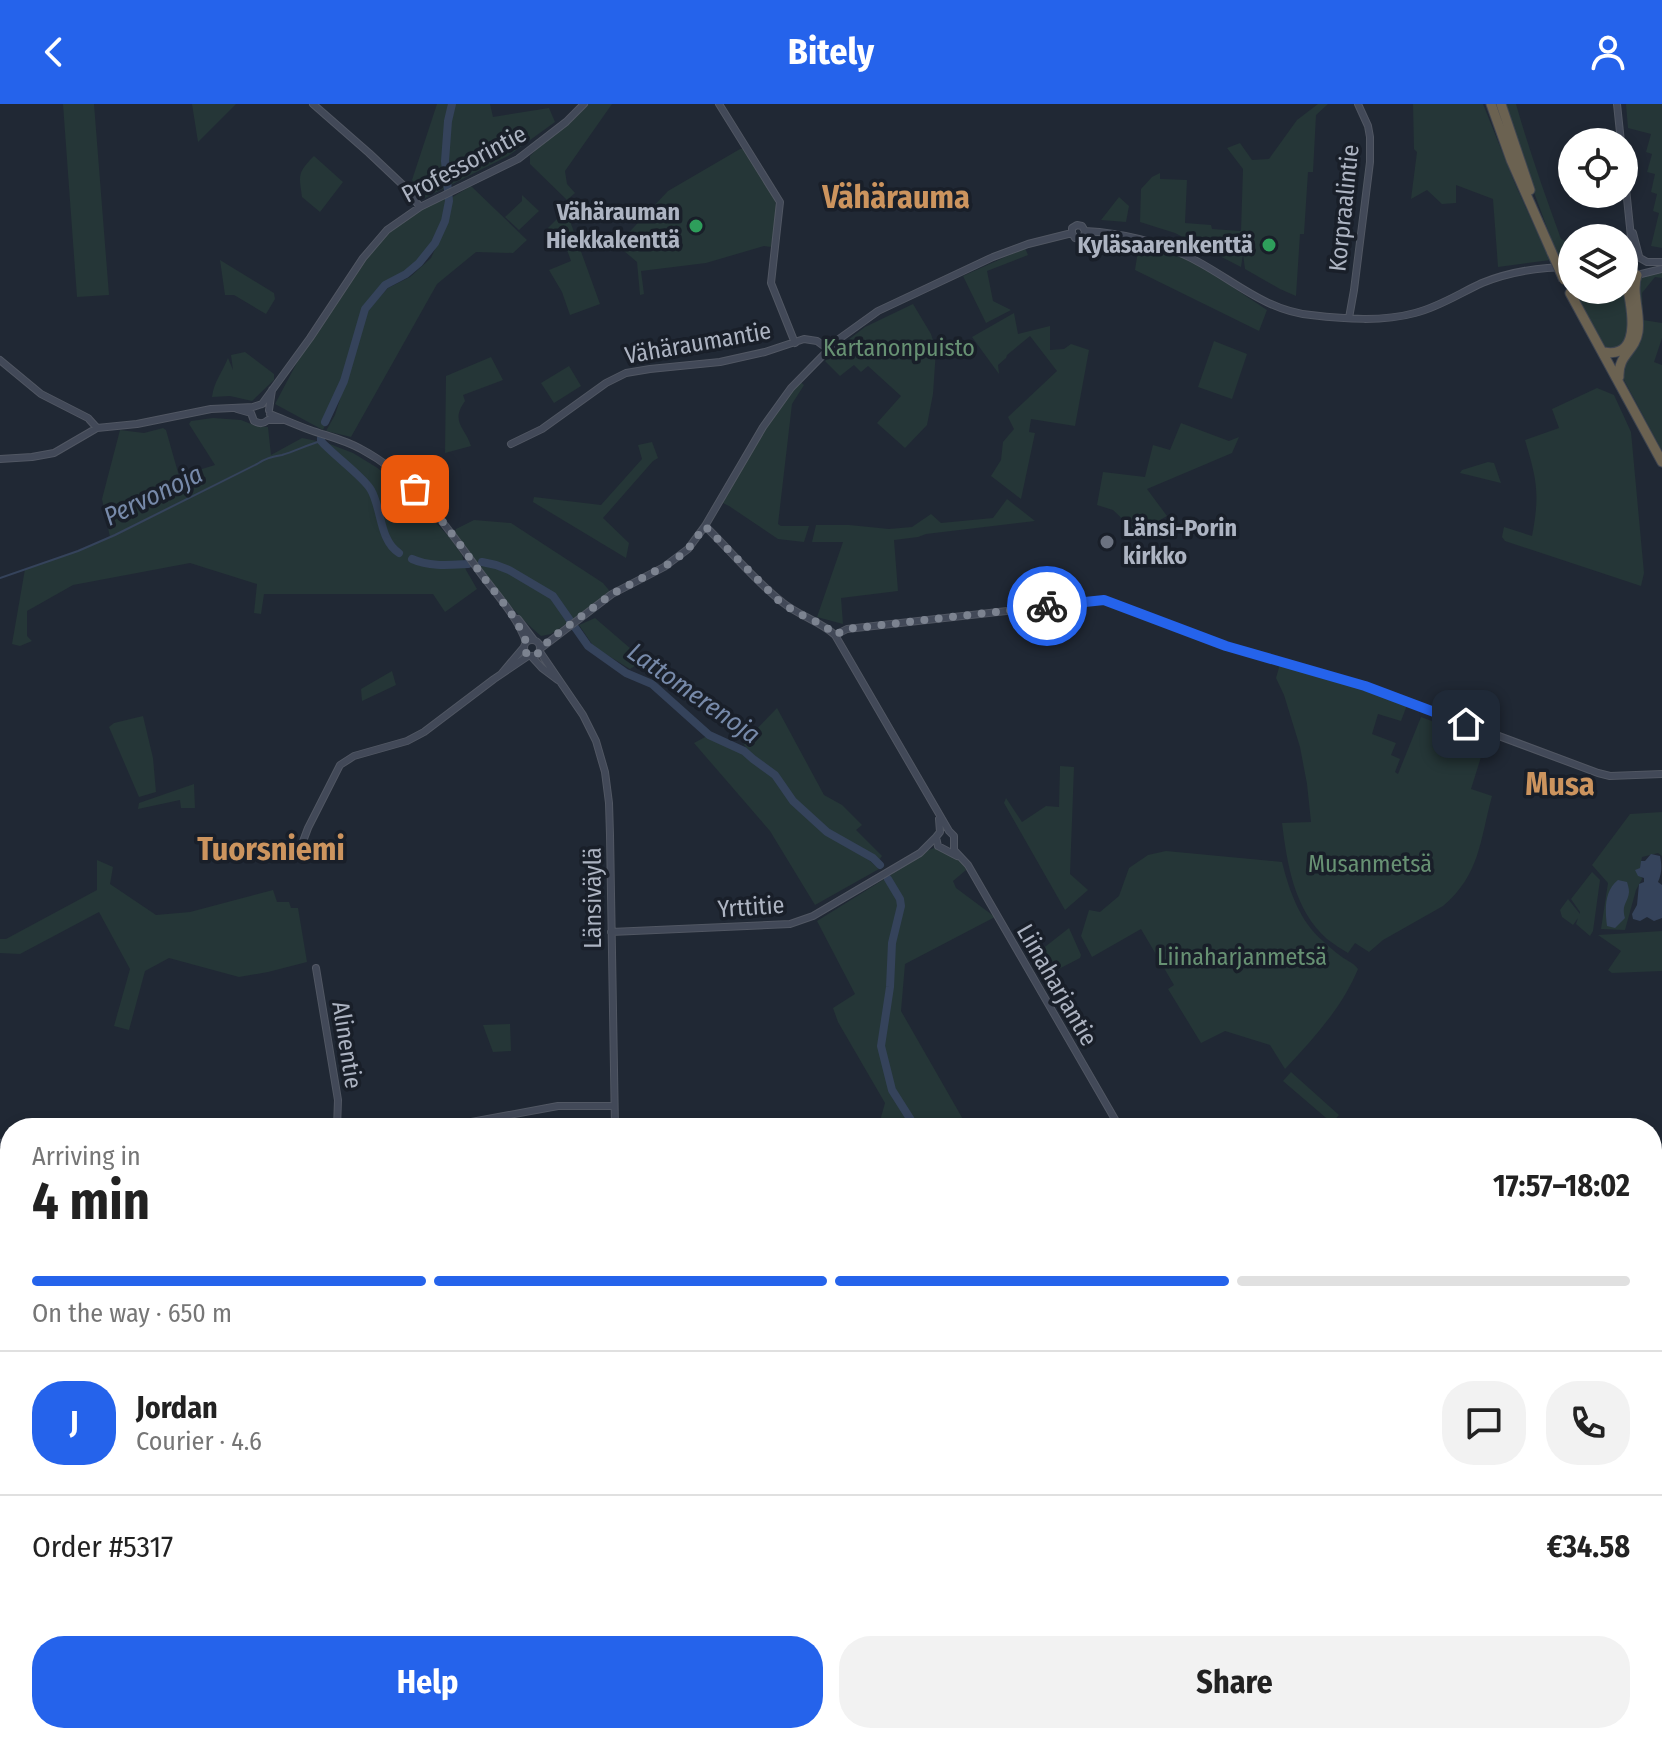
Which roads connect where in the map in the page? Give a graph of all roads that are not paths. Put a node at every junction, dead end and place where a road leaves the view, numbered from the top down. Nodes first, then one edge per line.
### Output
1 (313, 104) edge
2 (584, 104) edge
3 (719, 104) edge
4 (1358, 104) edge
5 (1491, 104) edge
6 (1501, 104) edge
7 (1617, 104) edge
8 (1620, 128) edge
9 (420, 207) junction
10 (1537, 217) junction
11 (1638, 249) edge
12 (1638, 258) edge
13 (1641, 258) junction
14 (1662, 262) edge
15 (1558, 266) edge
16 (1558, 268) edge
17 (1662, 269) edge
18 (1638, 274) joint
19 (1575, 304) edge
20 (1576, 304) edge
21 (1630, 304) edge
22 (1637, 304) edge
23 (1349, 318) junction
24 (795, 343) junction
25 (828, 349) junction
26 (1604, 352) junction
27 (0, 360) edge
28 (1619, 381) junction
29 (272, 390) junction
30 (262, 404) junction
31 (252, 410) junction
32 (269, 414) junction
33 (97, 428) junction
34 (1646, 434) junction
35 (511, 444) dead end
36 (0, 459) edge
37 (1662, 462) edge
38 (705, 526) junction
39 (835, 635) junction
40 (534, 645) junction
41 (530, 656) junction
42 (502, 673) junction
43 (558, 680) junction
44 (1662, 774) edge
45 (938, 811) junction
46 (949, 831) junction
47 (938, 835) junction
48 (302, 844) dead end
49 (953, 844) junction
50 (941, 848) junction
51 (923, 851) junction
52 (963, 860) junction
53 (611, 932) junction
54 (316, 968) dead end
55 (614, 1106) junction
56 (337, 1118) edge
57 (493, 1118) edge
58 (615, 1118) edge
59 (1114, 1118) edge

1 - 9 main road
2 - 9 main road, Professorintie
3 - 24 main road
4 - 23 main road, Korpraalintie
5 - 10 highway
6 - 10 highway
7 - 8 main road
9 - 29 main road, Professorintie
10 - 15 highway, bridge
11 - 13 main road
12 - 13 main road
13 - 14 main road
13 - 18 main road
16 - 23 main road
17 - 18 main road
19 - 34 highway
20 - 26 highway
21 - 26 highway
22 - 28 highway
23 - 25 main road
24 - 25 main road, Vähäraumantie
24 - 35 main road, Vähäraumantie
25 - 38 main road
26 - 28 highway
27 - 33 main road
28 - 34 highway
29 - 30 main road
29 - 32 main road
30 - 31 main road
30 - 32 main road
31 - 32 main road
31 - 33 main road
32 - 40 main road, Länsiväylä
33 - 36 main road
34 - 37 highway
38 - 39 main road
38 - 40 main road
39 - 44 main road
39 - 45 main road
40 - 41 main road
40 - 41 main road
40 - 42 main road
40 - 43 main road, Länsiväylä
41 - 42 main road
41 - 43 main road, Länsiväylä
42 - 48 main road
43 - 53 main road, Länsiväylä
45 - 46 main road
45 - 47 main road
46 - 47 main road
46 - 49 main road
47 - 50 main road
47 - 51 main road, Yrttitie
49 - 50 main road
49 - 52 main road, Liinaharjantie
50 - 51 main road, Yrttitie
50 - 52 main road, Liinaharjantie
51 - 53 main road, Yrttitie
52 - 59 main road, Liinaharjantie
53 - 55 main road, Länsiväylä
54 - 56 main road, Alinentie
55 - 57 main road
55 - 58 main road, Länsiväylä

